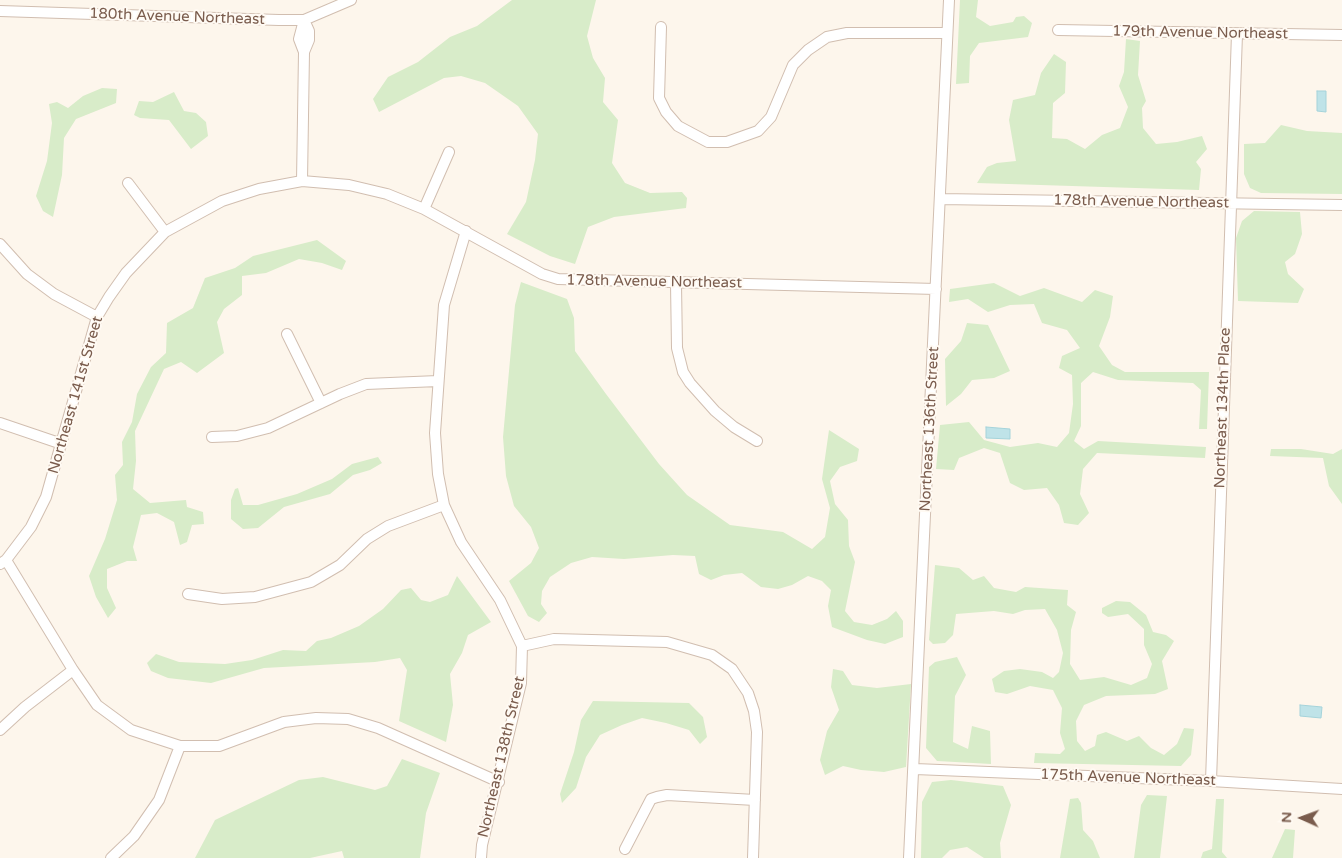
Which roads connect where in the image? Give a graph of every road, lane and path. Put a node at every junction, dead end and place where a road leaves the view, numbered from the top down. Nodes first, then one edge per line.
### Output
1 (351, 0) edge
2 (949, 0) edge
3 (0, 11) edge
4 (304, 20) junction
5 (661, 27) dead end
6 (1058, 30) dead end
7 (948, 33) junction
8 (1236, 34) junction
9 (1342, 35) edge
10 (449, 152) dead end
11 (128, 182) dead end
12 (302, 182) junction
13 (940, 199) junction
14 (1230, 204) junction
15 (1342, 205) edge
16 (424, 209) junction
17 (466, 231) junction
18 (164, 232) junction
19 (0, 244) edge
20 (676, 284) junction
21 (936, 289) junction
22 (97, 317) junction
23 (287, 334) dead end
24 (438, 381) junction
25 (322, 403) junction
26 (0, 423) edge
27 (212, 437) dead end
28 (757, 441) dead end
29 (62, 444) junction
30 (444, 505) junction
31 (3, 562) edge
32 (188, 594) dead end
33 (522, 646) junction
34 (73, 670) junction
35 (0, 730) edge
36 (180, 746) junction
37 (915, 769) junction
38 (1211, 781) junction
39 (499, 782) junction
40 (1342, 789) edge
41 (755, 800) junction
42 (625, 849) dead end
43 (112, 858) edge
44 (481, 858) edge
45 (752, 858) edge
46 (909, 858) edge

1 - 4 street, 180th Avenue Northeast
2 - 7 street, Northeast 136th Street
3 - 4 street, 180th Avenue Northeast
4 - 12 street
5 - 7 street
6 - 8 street, 179th Avenue Northeast
7 - 13 street, Northeast 136th Street
8 - 9 street, 179th Avenue Northeast
8 - 14 street, Northeast 134th Place
10 - 16 street
11 - 18 street
12 - 16 street, 178th Avenue Northeast
12 - 18 street, 178th Avenue Northeast
13 - 14 street, 178th Avenue Northeast
13 - 21 street, Northeast 136th Street
14 - 15 street, 178th Avenue Northeast
14 - 38 street, Northeast 134th Place
16 - 17 street, 178th Avenue Northeast
17 - 20 street, 178th Avenue Northeast
17 - 24 street, Northeast 138th Street
18 - 22 street, Northeast 141st Street
19 - 22 street
20 - 21 street, 178th Avenue Northeast
20 - 28 street
21 - 37 street, Northeast 136th Street
22 - 29 street, Northeast 141st Street
23 - 25 street
24 - 25 street
24 - 30 street, Northeast 138th Street
25 - 27 street
26 - 29 street
29 - 31 street, Northeast 141st Street
30 - 32 street
30 - 33 street, Northeast 138th Street
31 - 34 street
33 - 39 street, Northeast 138th Street
33 - 41 street
34 - 35 street
34 - 36 street
36 - 39 street
36 - 43 street
37 - 38 street, 175th Avenue Northeast
37 - 46 street, Northeast 136th Street
38 - 40 street, 175th Avenue Northeast
39 - 44 street, Northeast 138th Street
41 - 42 street
41 - 45 street

